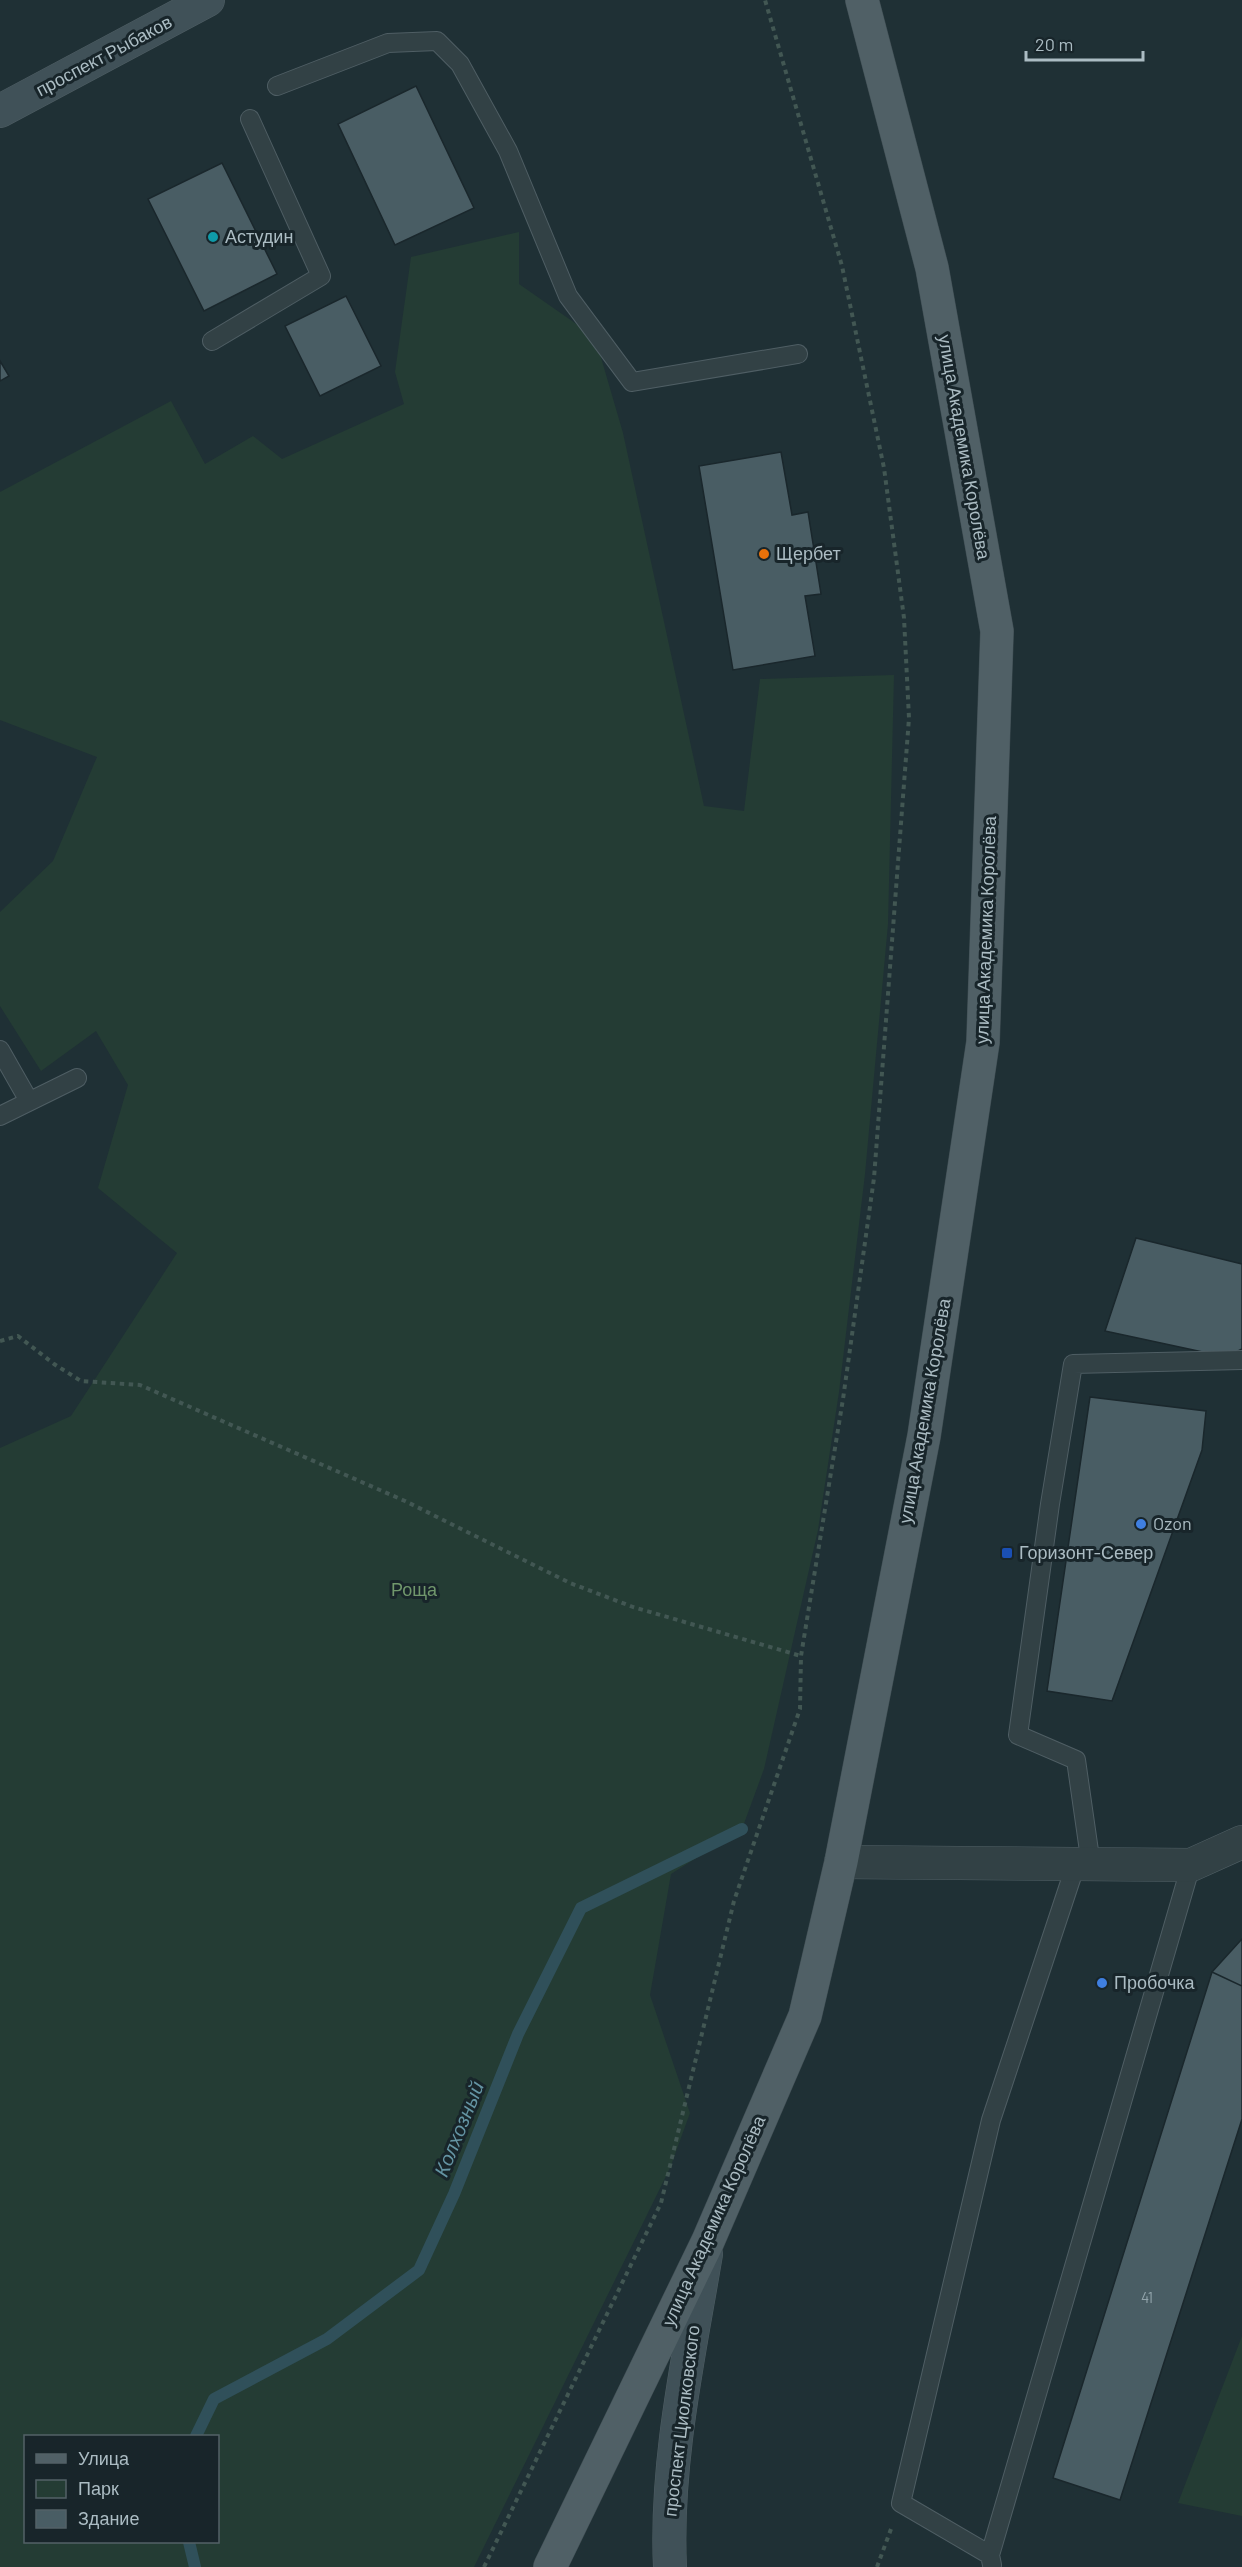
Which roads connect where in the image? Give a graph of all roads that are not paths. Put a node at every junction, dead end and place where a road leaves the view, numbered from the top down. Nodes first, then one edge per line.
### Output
1 (208, 0) edge
2 (862, 0) edge
3 (277, 86) dead end
4 (0, 111) edge
5 (250, 119) dead end
6 (212, 341) dead end
7 (798, 354) dead end
8 (0, 1050) edge
9 (77, 1077) dead end
10 (29, 1101) junction
11 (0, 1116) edge
12 (1242, 1360) edge
13 (1242, 1842) edge
14 (841, 1862) junction
15 (1084, 1864) junction
16 (1191, 1866) junction
17 (708, 2241) junction
18 (991, 2561) edge
19 (554, 2565) edge
20 (670, 2567) edge

1 - 4 main road, проспект Рыбаков
2 - 14 main road, улица Академика Королёва
3 - 7 lane
5 - 6 lane
8 - 10 lane
9 - 10 lane
10 - 11 lane
12 - 15 lane
13 - 16 street
14 - 15 street
14 - 17 main road, улица Академика Королёва
15 - 16 street
15 - 18 lane
16 - 18 lane
17 - 19 main road, улица Академика Королёва
17 - 20 main road, проспект Циолковского

